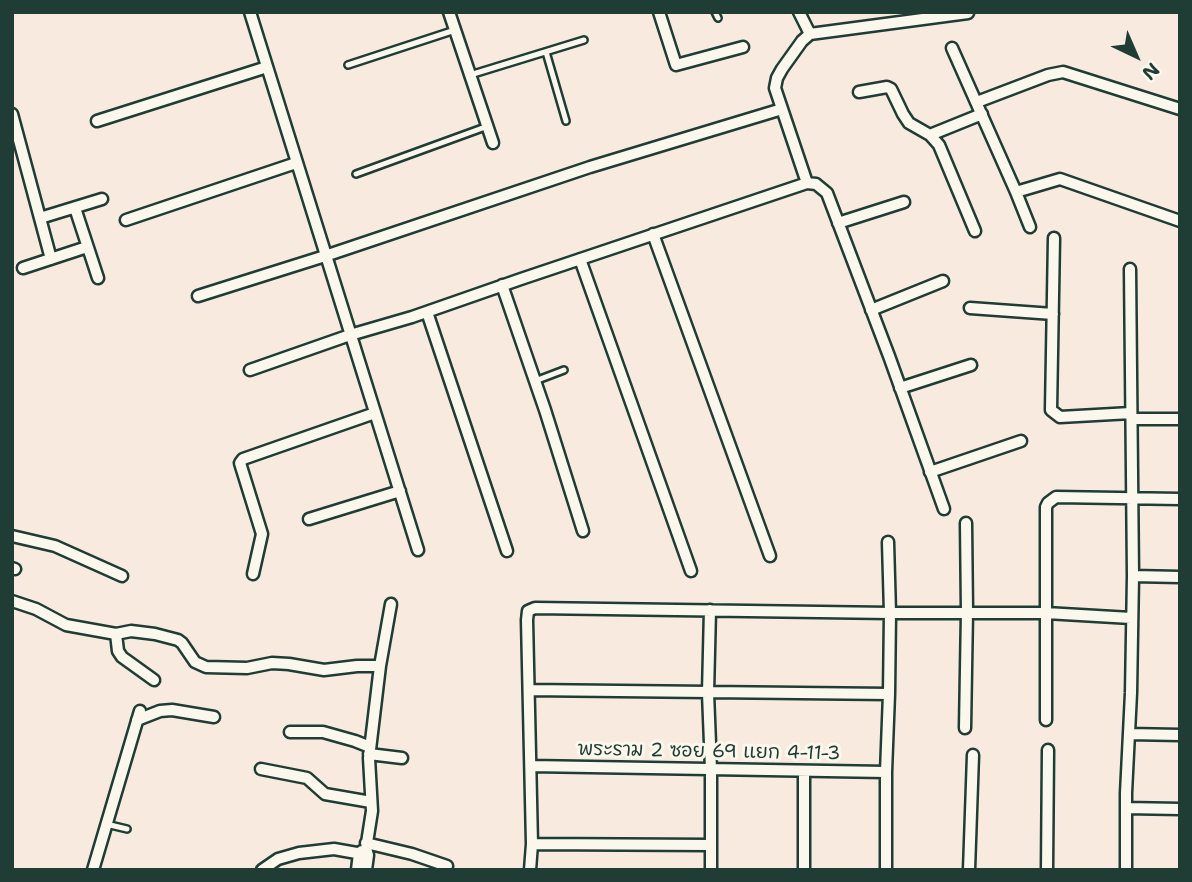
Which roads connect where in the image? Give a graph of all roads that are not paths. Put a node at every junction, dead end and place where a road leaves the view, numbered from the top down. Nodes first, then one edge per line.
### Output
1 (250, 12) edge
2 (449, 12) edge
3 (659, 12) edge
4 (799, 12) edge
5 (878, 12) edge
6 (968, 13) edge
7 (883, 24) junction
8 (455, 30) junction
9 (810, 34) junction
10 (584, 40) dead end
11 (743, 47) dead end
12 (953, 48) dead end
13 (546, 51) junction
14 (348, 65) dead end
15 (267, 67) junction
16 (470, 75) junction
17 (859, 92) dead end
18 (977, 102) junction
19 (782, 108) junction
20 (1180, 109) edge
21 (12, 114) edge
22 (982, 114) junction
23 (97, 121) dead end
24 (566, 121) dead end
25 (488, 126) junction
26 (930, 135) junction
27 (493, 143) dead end
28 (296, 163) junction
29 (356, 174) dead end
30 (807, 183) junction
31 (1016, 192) junction
32 (102, 200) dead end
33 (904, 202) dead end
34 (75, 208) junction
35 (40, 218) junction
36 (126, 220) dead end
37 (1180, 221) edge
38 (838, 223) junction
39 (1030, 227) dead end
40 (975, 231) dead end
41 (653, 234) junction
42 (1054, 238) dead end
43 (88, 247) junction
44 (325, 256) junction
45 (51, 259) junction
46 (580, 259) junction
47 (23, 268) dead end
48 (1130, 269) dead end
49 (98, 278) dead end
50 (943, 281) dead end
51 (502, 285) junction
52 (198, 296) dead end
53 (970, 308) dead end
54 (871, 310) junction
55 (426, 312) junction
56 (1053, 314) junction
57 (350, 335) junction
58 (971, 365) dead end
59 (250, 370) dead end
60 (564, 370) dead end
61 (535, 381) junction
62 (900, 388) junction
63 (375, 413) junction
64 (1132, 416) junction
65 (1180, 419) edge
66 (1021, 441) dead end
67 (930, 472) junction
68 (400, 491) junction
69 (1133, 498) junction
70 (1180, 499) edge
71 (944, 509) dead end
72 (309, 519) dead end
73 (966, 523) dead end
74 (583, 531) dead end
75 (12, 536) edge
76 (888, 542) dead end
77 (418, 550) dead end
78 (507, 551) dead end
79 (771, 556) dead end
80 (691, 571) dead end
81 (253, 574) dead end
82 (122, 576) dead end
83 (1133, 576) junction
84 (1180, 577) edge
85 (12, 600) edge
86 (391, 604) dead end
87 (710, 610) junction
88 (967, 612) junction
89 (890, 613) junction
90 (1046, 613) junction
91 (1131, 618) junction
92 (116, 634) junction
93 (380, 666) junction
94 (154, 680) dead end
95 (529, 690) junction
96 (708, 693) junction
97 (889, 694) junction
98 (214, 717) dead end
99 (1046, 720) dead end
100 (965, 728) dead end
101 (290, 732) dead end
102 (1129, 734) junction
103 (1180, 736) edge
104 (1048, 750) dead end
105 (370, 751) junction
106 (973, 755) dead end
107 (402, 758) dead end
108 (531, 766) junction
109 (261, 769) dead end
110 (711, 769) junction
111 (804, 771) junction
112 (886, 772) junction
113 (371, 802) junction
114 (1126, 808) junction
115 (1180, 809) edge
116 (106, 824) junction
117 (127, 829) dead end
118 (532, 844) junction
119 (711, 845) junction
120 (365, 850) junction
121 (447, 866) dead end
122 (93, 870) edge
123 (262, 870) edge
124 (357, 870) edge
125 (366, 870) edge
126 (530, 870) edge
127 (711, 870) edge
128 (804, 870) edge
129 (886, 870) edge
130 (969, 870) edge
131 (1047, 870) edge
132 (1126, 870) edge

1 - 15 street
2 - 8 street
3 - 11 street
4 - 9 street
5 - 7 street
6 - 7 street
7 - 9 street
8 - 14 lane
8 - 16 street
9 - 19 street
10 - 13 lane
12 - 18 street
13 - 16 lane
13 - 24 lane
15 - 23 street
15 - 28 street
16 - 25 street
17 - 26 street
18 - 20 street
18 - 22 street
19 - 30 street
19 - 44 street
21 - 35 street
22 - 26 street
22 - 31 street
25 - 27 street
25 - 29 lane
26 - 40 street
28 - 36 street
28 - 44 street
30 - 38 street
30 - 41 street
31 - 37 street
31 - 39 street
32 - 34 street
33 - 38 street
34 - 35 street
34 - 43 street
35 - 45 street
38 - 54 street
41 - 46 street
41 - 79 street
42 - 56 street
43 - 45 street
43 - 49 street
44 - 52 street
44 - 57 street
45 - 47 street
46 - 51 street
46 - 80 street
48 - 64 street
50 - 54 street
51 - 55 street
51 - 61 street
53 - 56 street
54 - 62 street
55 - 57 street
55 - 78 street
56 - 64 street
57 - 59 street
57 - 63 street
58 - 62 street
60 - 61 lane
61 - 74 street
62 - 67 street
63 - 68 street
63 - 81 street
64 - 65 street
64 - 69 street
66 - 67 street
67 - 71 street
68 - 72 street
68 - 77 street
69 - 70 street
69 - 83 street
69 - 90 street
73 - 88 street
75 - 82 street
76 - 89 street
83 - 84 street
83 - 91 street
85 - 92 street
86 - 93 street
87 - 89 street
87 - 95 street
87 - 96 street
88 - 89 street
88 - 90 street
88 - 100 street
89 - 97 street
90 - 91 street
90 - 99 street
91 - 102 street
92 - 93 street
92 - 94 street
93 - 105 street
95 - 96 street
95 - 108 street
96 - 97 street
96 - 110 street
97 - 112 street
98 - 116 street
101 - 105 street
102 - 103 street
102 - 114 street
104 - 131 street
105 - 107 street
105 - 113 street
106 - 130 street
108 - 110 street, พระราม 2 ซอย 69 แยก 4-11-3
108 - 118 street
109 - 113 street
110 - 111 street, พระราม 2 ซอย 69 แยก 4-11-3
110 - 119 street
111 - 112 street, พระราม 2 ซอย 69 แยก 4-11-3
111 - 128 street
112 - 129 street
113 - 120 street
114 - 115 street
114 - 132 street
116 - 117 lane
116 - 122 street
118 - 119 street
118 - 126 street
119 - 127 street
120 - 121 street
120 - 123 street
120 - 124 street
120 - 125 street

